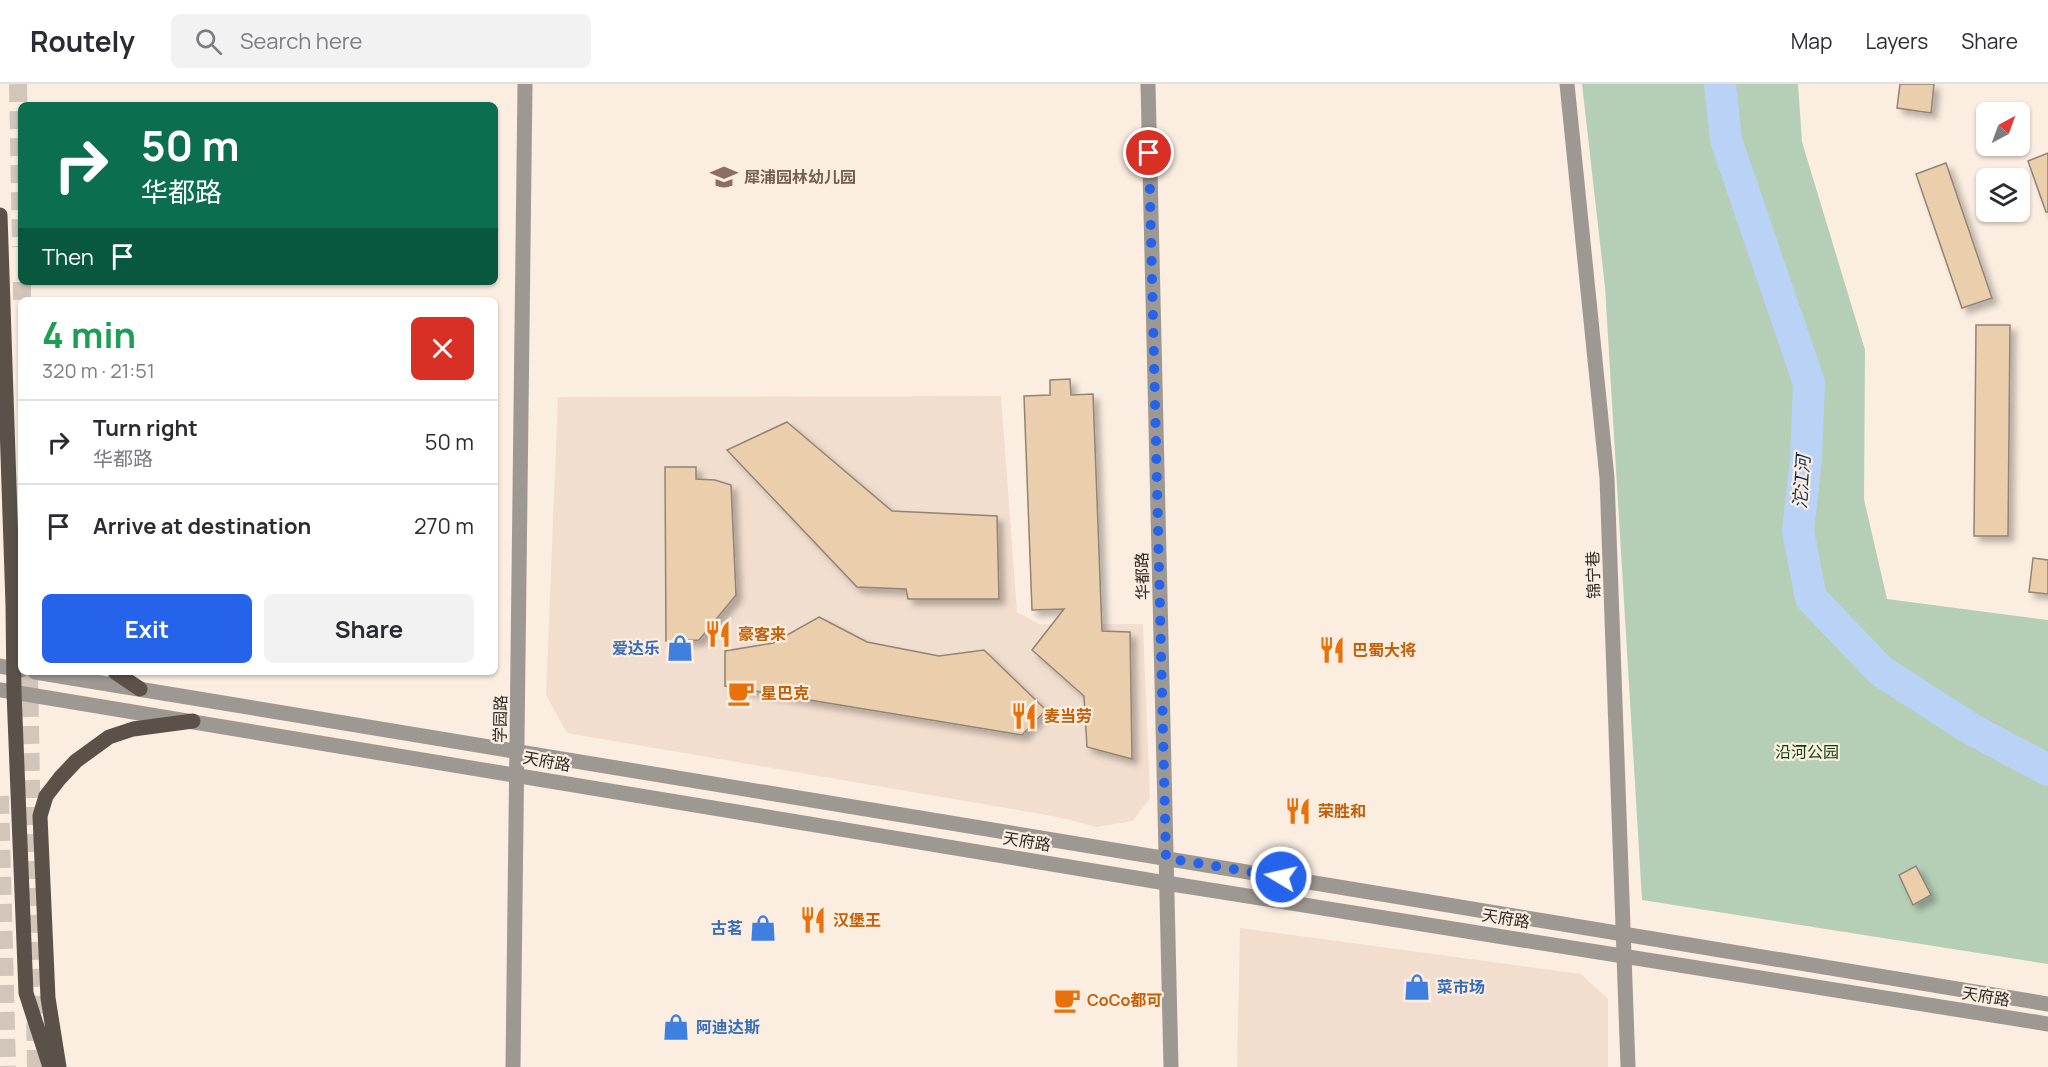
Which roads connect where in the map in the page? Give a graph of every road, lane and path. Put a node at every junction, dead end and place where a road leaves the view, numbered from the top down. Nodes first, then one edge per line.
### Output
1 (525, 84) edge
2 (1148, 84) edge
3 (1567, 84) edge
4 (0, 215) edge
5 (10, 496) junction
6 (18, 521) edge
7 (18, 568) edge
8 (13, 586) junction
9 (12, 668) edge
10 (54, 675) edge
11 (119, 675) edge
12 (140, 689) junction
13 (7, 691) edge
14 (193, 721) junction
15 (517, 751) junction
16 (516, 774) junction
17 (1166, 858) junction
18 (1166, 883) junction
19 (1623, 934) junction
20 (1624, 955) junction
21 (2048, 1004) edge
22 (2048, 1024) edge
23 (50, 1067) edge
24 (59, 1067) edge
25 (513, 1067) edge
26 (1171, 1067) edge
27 (1628, 1067) edge

1 - 15 street, 学园路
2 - 17 street, 华都路
3 - 19 street, 锦宁巷
4 - 5 main road
5 - 6 main road
5 - 8 main road
7 - 8 main road
8 - 9 main road
9 - 13 main road
10 - 12 street, 天府路
11 - 12 main road
12 - 15 street, 天府路
13 - 14 street, 天府路
13 - 23 main road
14 - 16 street, 天府路
14 - 24 main road
15 - 16 street, 学园路
15 - 17 street, 天府路
16 - 18 street, 天府路
16 - 25 street, 学园路
17 - 18 street, 华都路
17 - 19 street, 天府路
18 - 20 street, 天府路
18 - 26 street, 华都路
19 - 20 street, 锦宁巷
19 - 21 street, 天府路
20 - 22 street, 天府路
20 - 27 street, 锦宁巷

